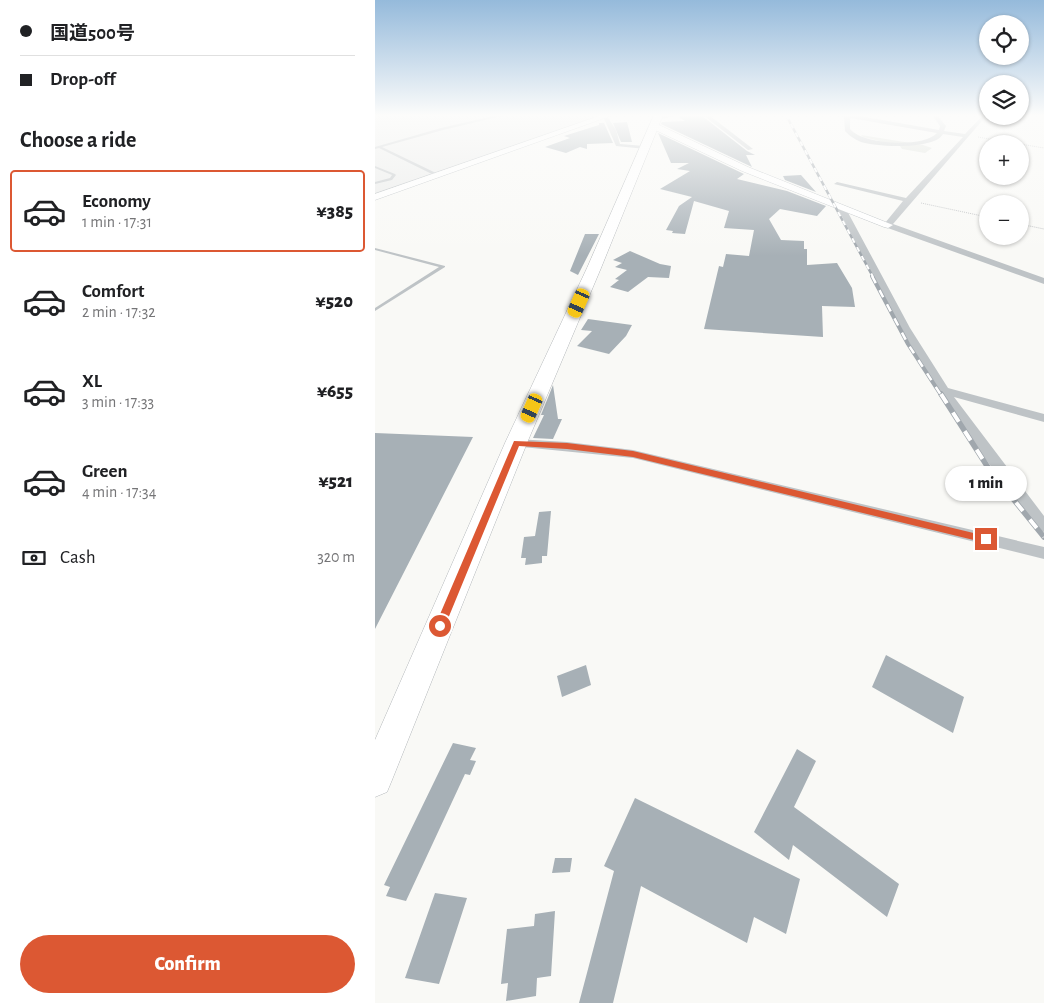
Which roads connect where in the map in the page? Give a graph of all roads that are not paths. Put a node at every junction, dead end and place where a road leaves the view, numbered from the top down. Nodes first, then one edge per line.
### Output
1 (409, 162) edge
2 (475, 162) edge
3 (637, 162) edge
4 (733, 162) edge
5 (943, 162) edge
6 (375, 167) edge
7 (437, 175) junction
8 (375, 183) edge
9 (837, 184) dead end
10 (375, 197) edge
11 (908, 200) junction
12 (841, 207) junction
13 (888, 225) junction
14 (375, 249) edge
15 (1044, 281) edge
16 (375, 310) edge
17 (945, 391) junction
18 (1044, 418) edge
19 (516, 443) junction
20 (1044, 526) edge
21 (1044, 553) edge
22 (375, 780) edge

1 - 7 lane
2 - 7 street
3 - 19 highway
4 - 12 street
5 - 11 street
6 - 8 lane
7 - 10 street
9 - 11 street
11 - 13 street
12 - 13 street
12 - 17 street
13 - 15 street
14 - 16 lane
17 - 18 street
17 - 20 street
19 - 21 street
19 - 22 highway

